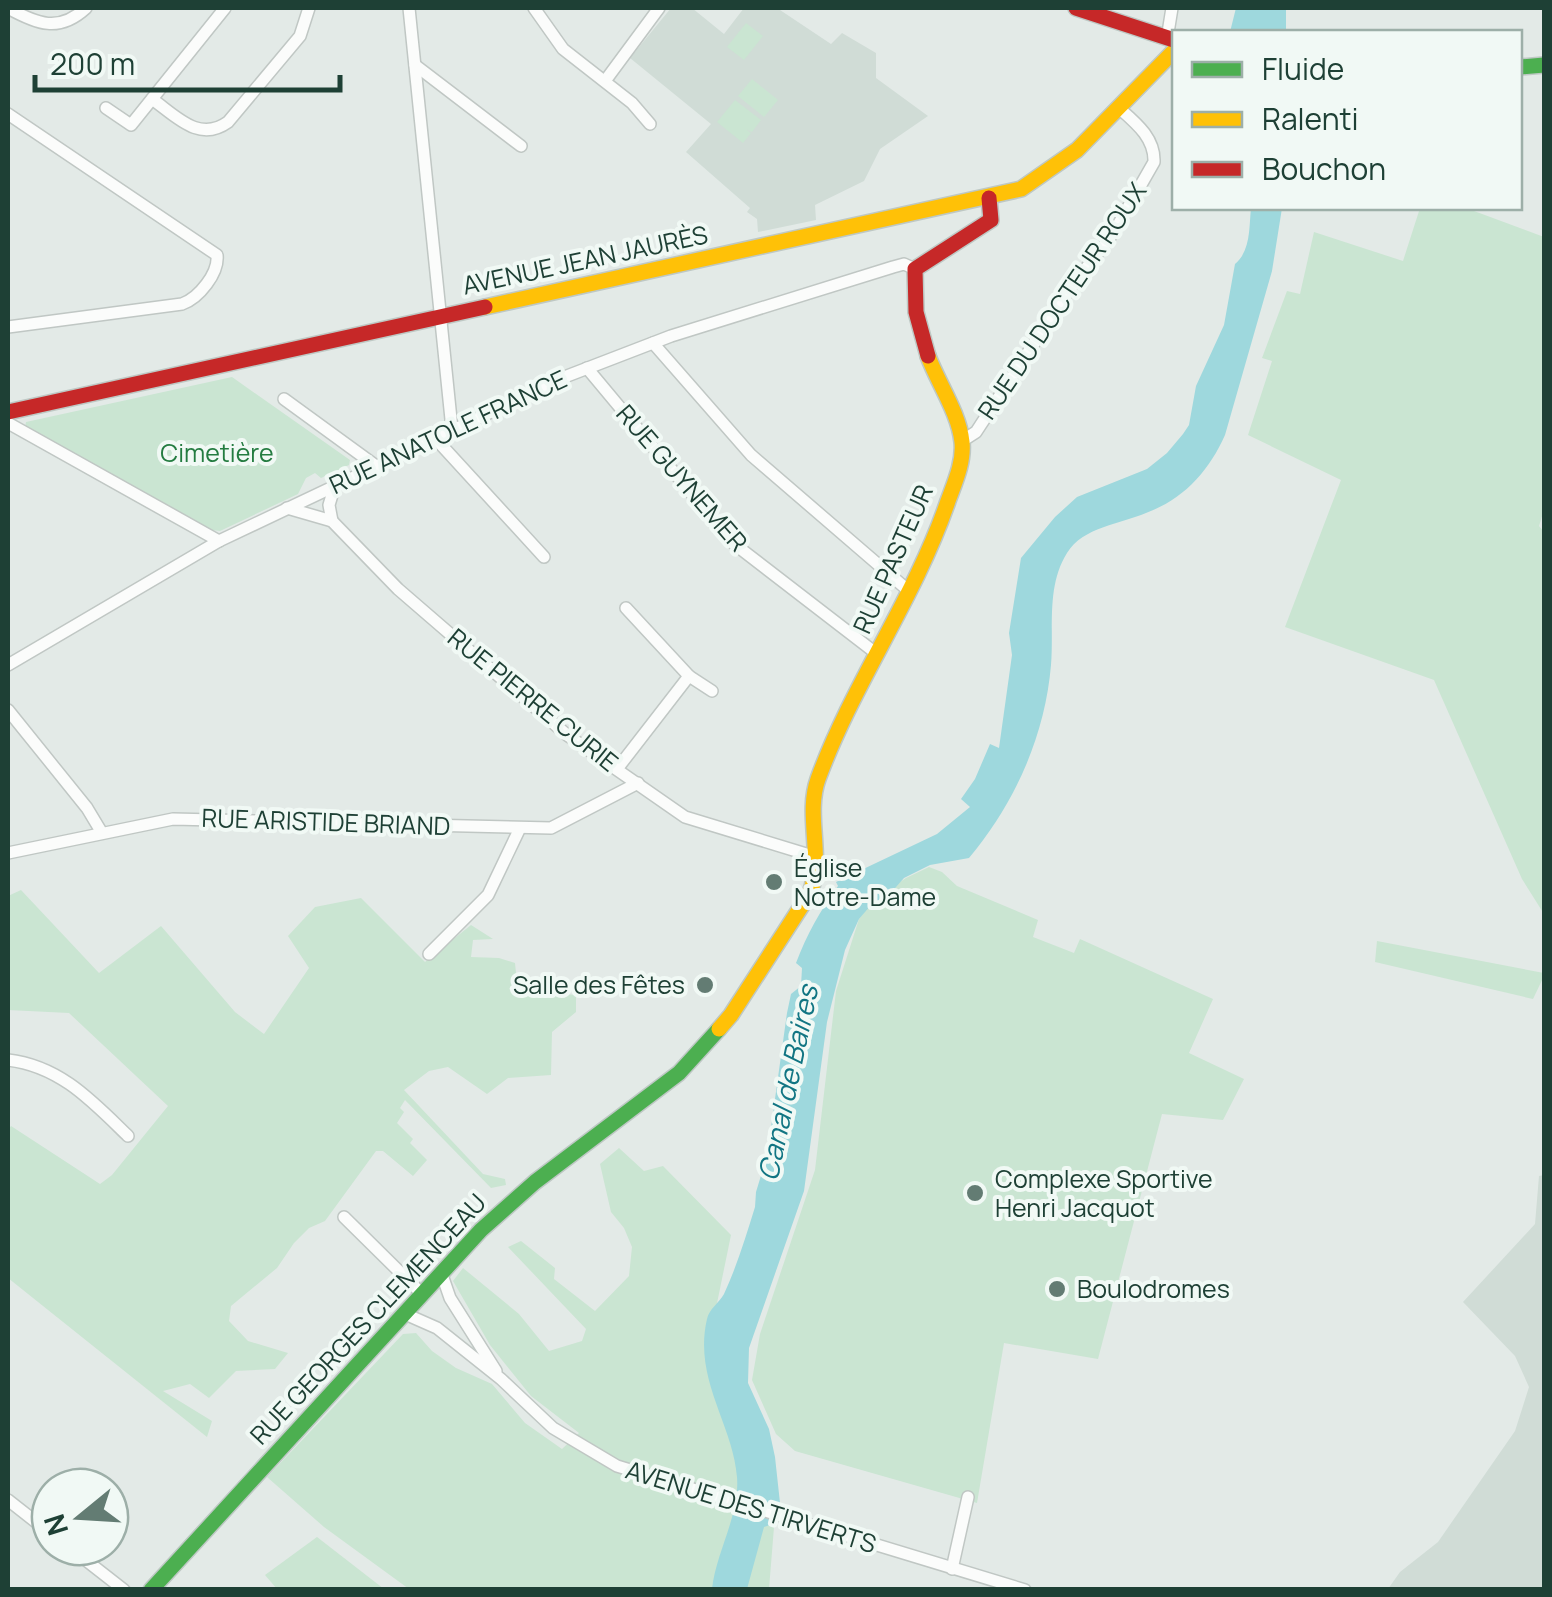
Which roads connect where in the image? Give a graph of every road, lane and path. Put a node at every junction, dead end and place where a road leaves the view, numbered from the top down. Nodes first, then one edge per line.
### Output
1 (8, 8) edge
2 (86, 8) edge
3 (225, 8) edge
4 (309, 8) edge
5 (409, 8) edge
6 (534, 8) edge
7 (659, 8) edge
8 (1076, 8) edge
9 (1172, 8) edge
10 (1169, 49) edge
11 (415, 65) junction
12 (604, 81) junction
13 (1138, 88) junction
14 (152, 99) junction
15 (106, 108) dead end
16 (1119, 108) junction
17 (8, 114) edge
18 (650, 124) dead end
19 (521, 146) dead end
20 (990, 198) junction
21 (915, 269) junction
22 (442, 316) junction
23 (8, 327) edge
24 (652, 343) junction
25 (587, 368) junction
26 (284, 399) dead end
27 (8, 412) edge
28 (8, 423) edge
29 (452, 428) junction
30 (434, 438) junction
31 (962, 441) junction
32 (376, 466) junction
33 (335, 485) junction
34 (287, 508) junction
35 (332, 521) junction
36 (219, 542) junction
37 (544, 557) dead end
38 (910, 592) junction
39 (626, 608) dead end
40 (877, 654) junction
41 (8, 665) edge
42 (689, 676) junction
43 (712, 691) dead end
44 (8, 710) edge
45 (617, 769) junction
46 (638, 783) junction
47 (520, 828) junction
48 (102, 833) junction
49 (8, 853) edge
50 (816, 857) junction
51 (816, 878) joint
52 (430, 954) dead end
53 (8, 1060) edge
54 (128, 1136) dead end
55 (344, 1217) dead end
56 (441, 1272) junction
57 (420, 1293) junction
58 (404, 1313) junction
59 (501, 1379) junction
60 (968, 1497) dead end
61 (8, 1500) edge
62 (30, 1517) edge
63 (95, 1567) edge
64 (952, 1569) junction
65 (168, 1582) edge
66 (124, 1590) edge
67 (152, 1590) edge
68 (1025, 1590) edge

1 - 2 street
3 - 14 street
4 - 14 street
5 - 11 street
6 - 12 street
7 - 12 street
8 - 10 main road
9 - 10 street
10 - 13 main road, AVENUE JEAN JAURÈS
10 - 13 main road, AVENUE JEAN JAURÈS
11 - 19 street
11 - 22 street
12 - 18 street
13 - 16 main road, AVENUE JEAN JAURÈS
14 - 15 street
16 - 20 main road, AVENUE JEAN JAURÈS
16 - 31 street, RUE DU DOCTEUR ROUX
17 - 23 street
20 - 21 main road
20 - 22 main road, AVENUE JEAN JAURÈS
21 - 24 street, RUE ANATOLE FRANCE
21 - 31 main road
22 - 27 main road, AVENUE JEAN JAURÈS
22 - 29 street
24 - 25 street, RUE ANATOLE FRANCE
24 - 38 street
25 - 29 street, RUE ANATOLE FRANCE
25 - 40 street, RUE GUYNEMER
26 - 32 street
28 - 36 street
29 - 30 street, RUE ANATOLE FRANCE
30 - 32 street, RUE ANATOLE FRANCE
30 - 37 street
31 - 38 main road, RUE PASTEUR
32 - 33 street, RUE ANATOLE FRANCE
33 - 34 street, RUE ANATOLE FRANCE
33 - 35 street
34 - 35 street, RUE PIERRE CURIE
34 - 36 street, RUE ANATOLE FRANCE
35 - 45 street, RUE PIERRE CURIE
36 - 41 street, RUE ANATOLE FRANCE
38 - 40 main road, RUE PASTEUR
39 - 42 street
40 - 50 main road, RUE PASTEUR
42 - 43 street
42 - 45 street
44 - 48 street
45 - 46 street, RUE PIERRE CURIE
46 - 47 street, RUE ARISTIDE BRIAND
46 - 50 street, RUE PIERRE CURIE
47 - 48 street, RUE ARISTIDE BRIAND
47 - 52 street
48 - 49 street, RUE ARISTIDE BRIAND
50 - 51 main road, RUE PASTEUR
51 - 56 main road, RUE GEORGES CLEMENCEAU
53 - 54 street
55 - 57 street
56 - 57 main road, RUE GEORGES CLEMENCEAU
56 - 59 street, AVENUE DES TIRVERTS
57 - 58 main road, RUE GEORGES CLEMENCEAU
58 - 59 street, AVENUE DES TIRVERTS
58 - 65 main road, RUE GEORGES CLEMENCEAU
59 - 64 street, AVENUE DES TIRVERTS
60 - 64 street
61 - 62 street
63 - 66 street
64 - 68 street, AVENUE DES TIRVERTS
65 - 67 main road, RUE GEORGES CLEMENCEAU

